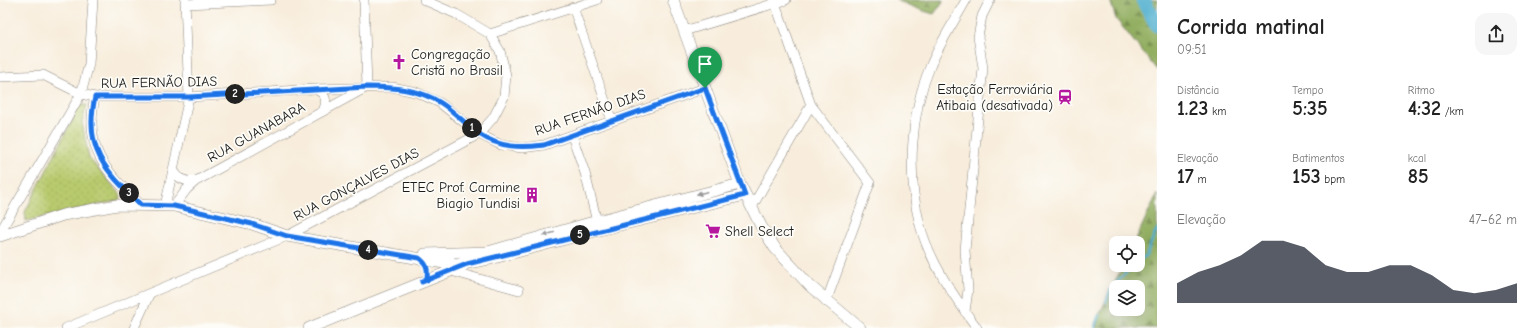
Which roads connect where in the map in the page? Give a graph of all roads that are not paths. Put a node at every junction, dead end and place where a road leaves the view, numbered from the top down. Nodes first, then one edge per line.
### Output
1 (93, 0) edge
2 (271, 0) edge
3 (364, 0) edge
4 (424, 0) edge
5 (597, 0) edge
6 (673, 0) edge
7 (786, 0) edge
8 (966, 0) edge
9 (990, 0) edge
10 (186, 2) edge
11 (775, 2) edge
12 (573, 7) junction
13 (684, 31) junction
14 (490, 34) junction
15 (0, 77) edge
16 (367, 87) junction
17 (705, 88) junction
18 (315, 89) junction
19 (81, 94) junction
20 (95, 97) junction
21 (189, 97) junction
22 (811, 105) junction
23 (323, 111) junction
24 (612, 121) junction
25 (479, 134) junction
26 (572, 136) junction
27 (173, 169) junction
28 (196, 181) junction
29 (740, 184) junction
30 (745, 195) junction
31 (141, 205) junction
32 (170, 206) junction
33 (752, 207) junction
34 (598, 225) junction
35 (0, 232) edge
36 (0, 236) edge
37 (287, 236) junction
38 (403, 254) junction
39 (419, 258) junction
40 (465, 259) junction
41 (448, 267) junction
42 (424, 280) junction
43 (519, 290) dead end
44 (149, 295) junction
45 (826, 302) junction
46 (965, 312) junction
47 (66, 328) edge
48 (134, 328) edge
49 (309, 328) edge
50 (860, 328) edge
51 (977, 328) edge

1 - 19 street
2 - 10 street
3 - 16 street
4 - 14 street
5 - 12 street
6 - 13 main road
7 - 11 street
8 - 46 street
9 - 46 street
10 - 21 street
11 - 13 street
11 - 22 street
12 - 14 street
12 - 24 street
13 - 17 main road
14 - 25 street
15 - 19 street, RUA FERNÃO DIAS
16 - 18 street, RUA FERNÃO DIAS
16 - 23 street, RUA GUANABARA
16 - 25 street, RUA FERNÃO DIAS
17 - 24 street, RUA FERNÃO DIAS
17 - 29 main road
18 - 21 street, RUA FERNÃO DIAS
18 - 23 street
19 - 20 street, RUA FERNÃO DIAS
19 - 35 street
20 - 21 street, RUA FERNÃO DIAS
20 - 31 street
21 - 27 street
22 - 33 street
22 - 45 street
23 - 28 street, RUA GUANABARA
24 - 26 street, RUA FERNÃO DIAS
25 - 26 street, RUA FERNÃO DIAS
25 - 37 street, RUA GONÇALVES DIAS
26 - 34 street
27 - 28 street
27 - 32 street
28 - 32 street, RUA GUANABARA
29 - 30 main road
29 -> 34 main road
30 - 33 main road
30 - 34 main road
31 - 32 main road
31 - 36 main road
32 - 37 main road
33 - 45 main road
34 - 40 main road
37 - 38 main road
37 - 44 street, RUA GONÇALVES DIAS
38 - 39 main road
38 - 40 main road
39 - 41 main road
39 - 42 main road
40 - 41 main road
41 - 42 main road
41 - 43 street
42 - 49 main road
44 - 47 street, RUA GONÇALVES DIAS
44 - 48 street
45 - 50 main road
46 - 51 street

